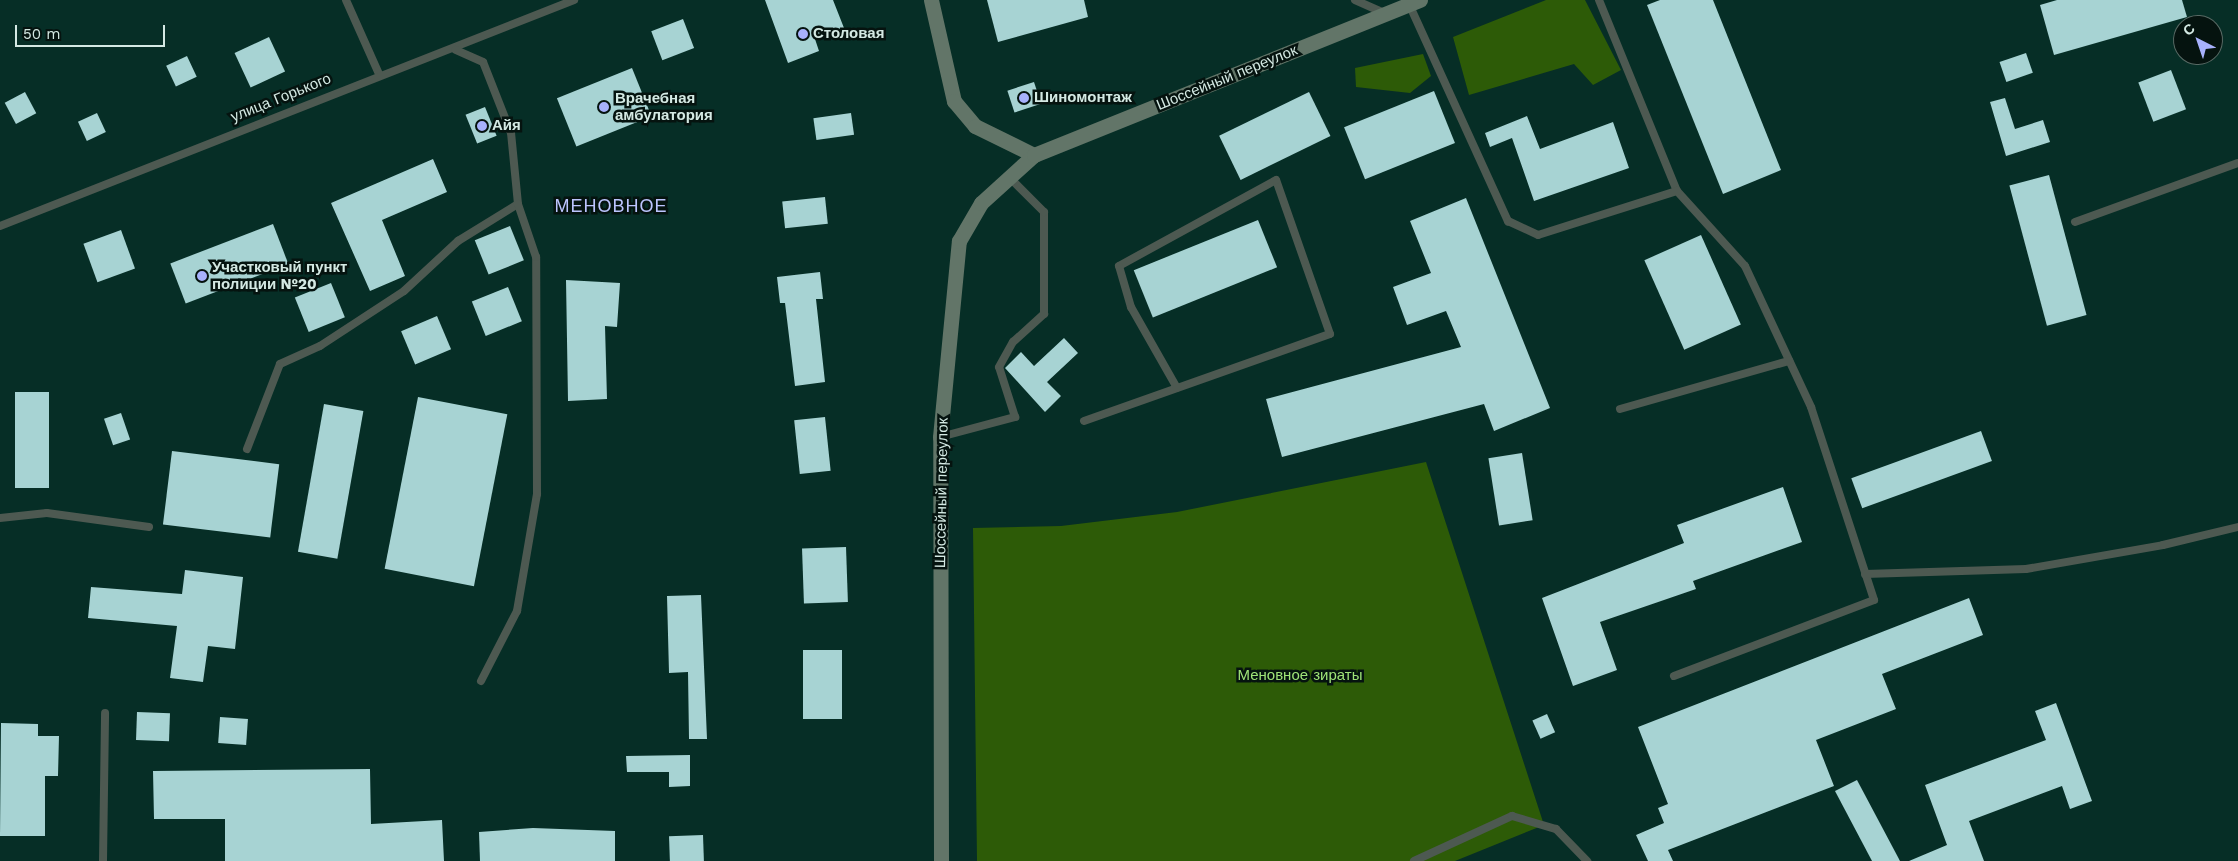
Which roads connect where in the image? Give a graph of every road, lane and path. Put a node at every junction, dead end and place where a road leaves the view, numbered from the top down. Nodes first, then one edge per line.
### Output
1 (346, 0) edge
2 (574, 0) edge
3 (931, 0) edge
4 (1355, 0) edge
5 (1599, 0) edge
6 (1415, 2) edge
7 (1386, 14) junction
8 (456, 50) junction
9 (379, 74) junction
10 (1034, 155) junction
11 (2238, 162) edge
12 (1008, 176) junction
13 (1677, 191) junction
14 (518, 204) junction
15 (2075, 222) dead end
16 (0, 226) edge
17 (1789, 361) junction
18 (1177, 388) junction
19 (1620, 409) dead end
20 (1084, 421) dead end
21 (940, 437) junction
22 (247, 449) dead end
23 (0, 518) edge
24 (149, 527) dead end
25 (2238, 527) edge
26 (1865, 574) junction
27 (1674, 676) dead end
28 (481, 681) dead end
29 (105, 713) dead end
30 (103, 861) edge
31 (941, 861) edge
32 (1414, 861) edge
33 (1587, 861) edge

1 - 9 lane
2 - 8 lane, улица Горького
3 - 10 main road
4 - 7 lane
5 - 13 lane
6 - 7 main road, Шоссейный переулок
6 - 13 lane
7 - 10 main road, Шоссейный переулок
8 - 9 lane, улица Горького
8 - 14 lane
9 - 16 lane, улица Горького
10 - 12 main road, Шоссейный переулок
11 - 15 lane
12 - 21 main road, Шоссейный переулок
12 - 21 lane
13 - 17 lane
14 - 22 lane
14 - 28 lane
17 - 19 lane
17 - 26 lane
18 - 18 lane
18 - 20 lane
21 - 31 main road, Шоссейный переулок
23 - 24 lane
25 - 26 lane
26 - 27 lane
29 - 30 lane
32 - 33 lane

